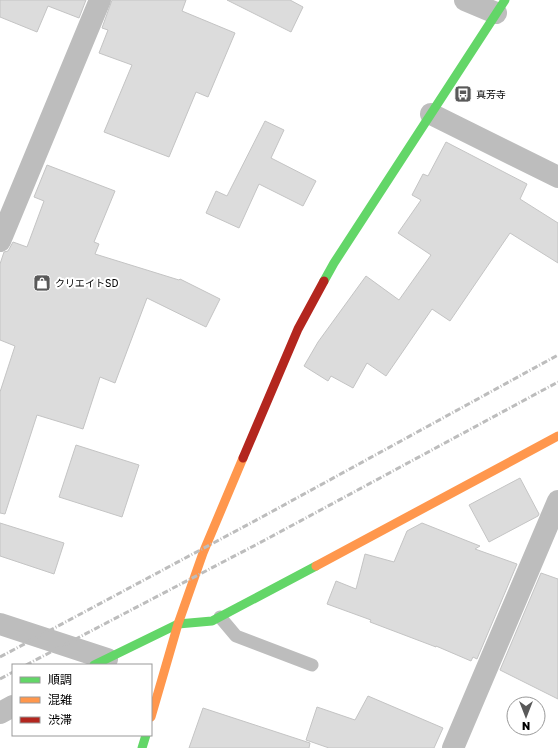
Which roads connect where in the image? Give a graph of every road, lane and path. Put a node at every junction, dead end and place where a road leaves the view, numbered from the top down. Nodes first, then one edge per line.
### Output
1 (100, 0) edge
2 (465, 0) edge
3 (500, 7) edge
4 (431, 114) junction
5 (558, 177) edge
6 (0, 241) edge
7 (558, 436) edge
8 (558, 501) edge
9 (552, 531) edge
10 (220, 617) junction
11 (0, 624) edge
12 (178, 624) junction
13 (100, 662) edge
14 (312, 665) dead end
15 (12, 707) edge
16 (0, 713) edge
17 (152, 714) edge
18 (146, 736) edge
19 (142, 748) edge
20 (453, 748) edge

1 - 6 street
2 - 3 street
3 - 4 street
4 - 5 street
4 - 12 street
7 - 10 street
8 - 9 street
9 - 20 street
10 - 12 street
10 - 14 lane
11 - 13 street
12 - 13 street
12 - 17 street
15 - 16 street
18 - 19 street

